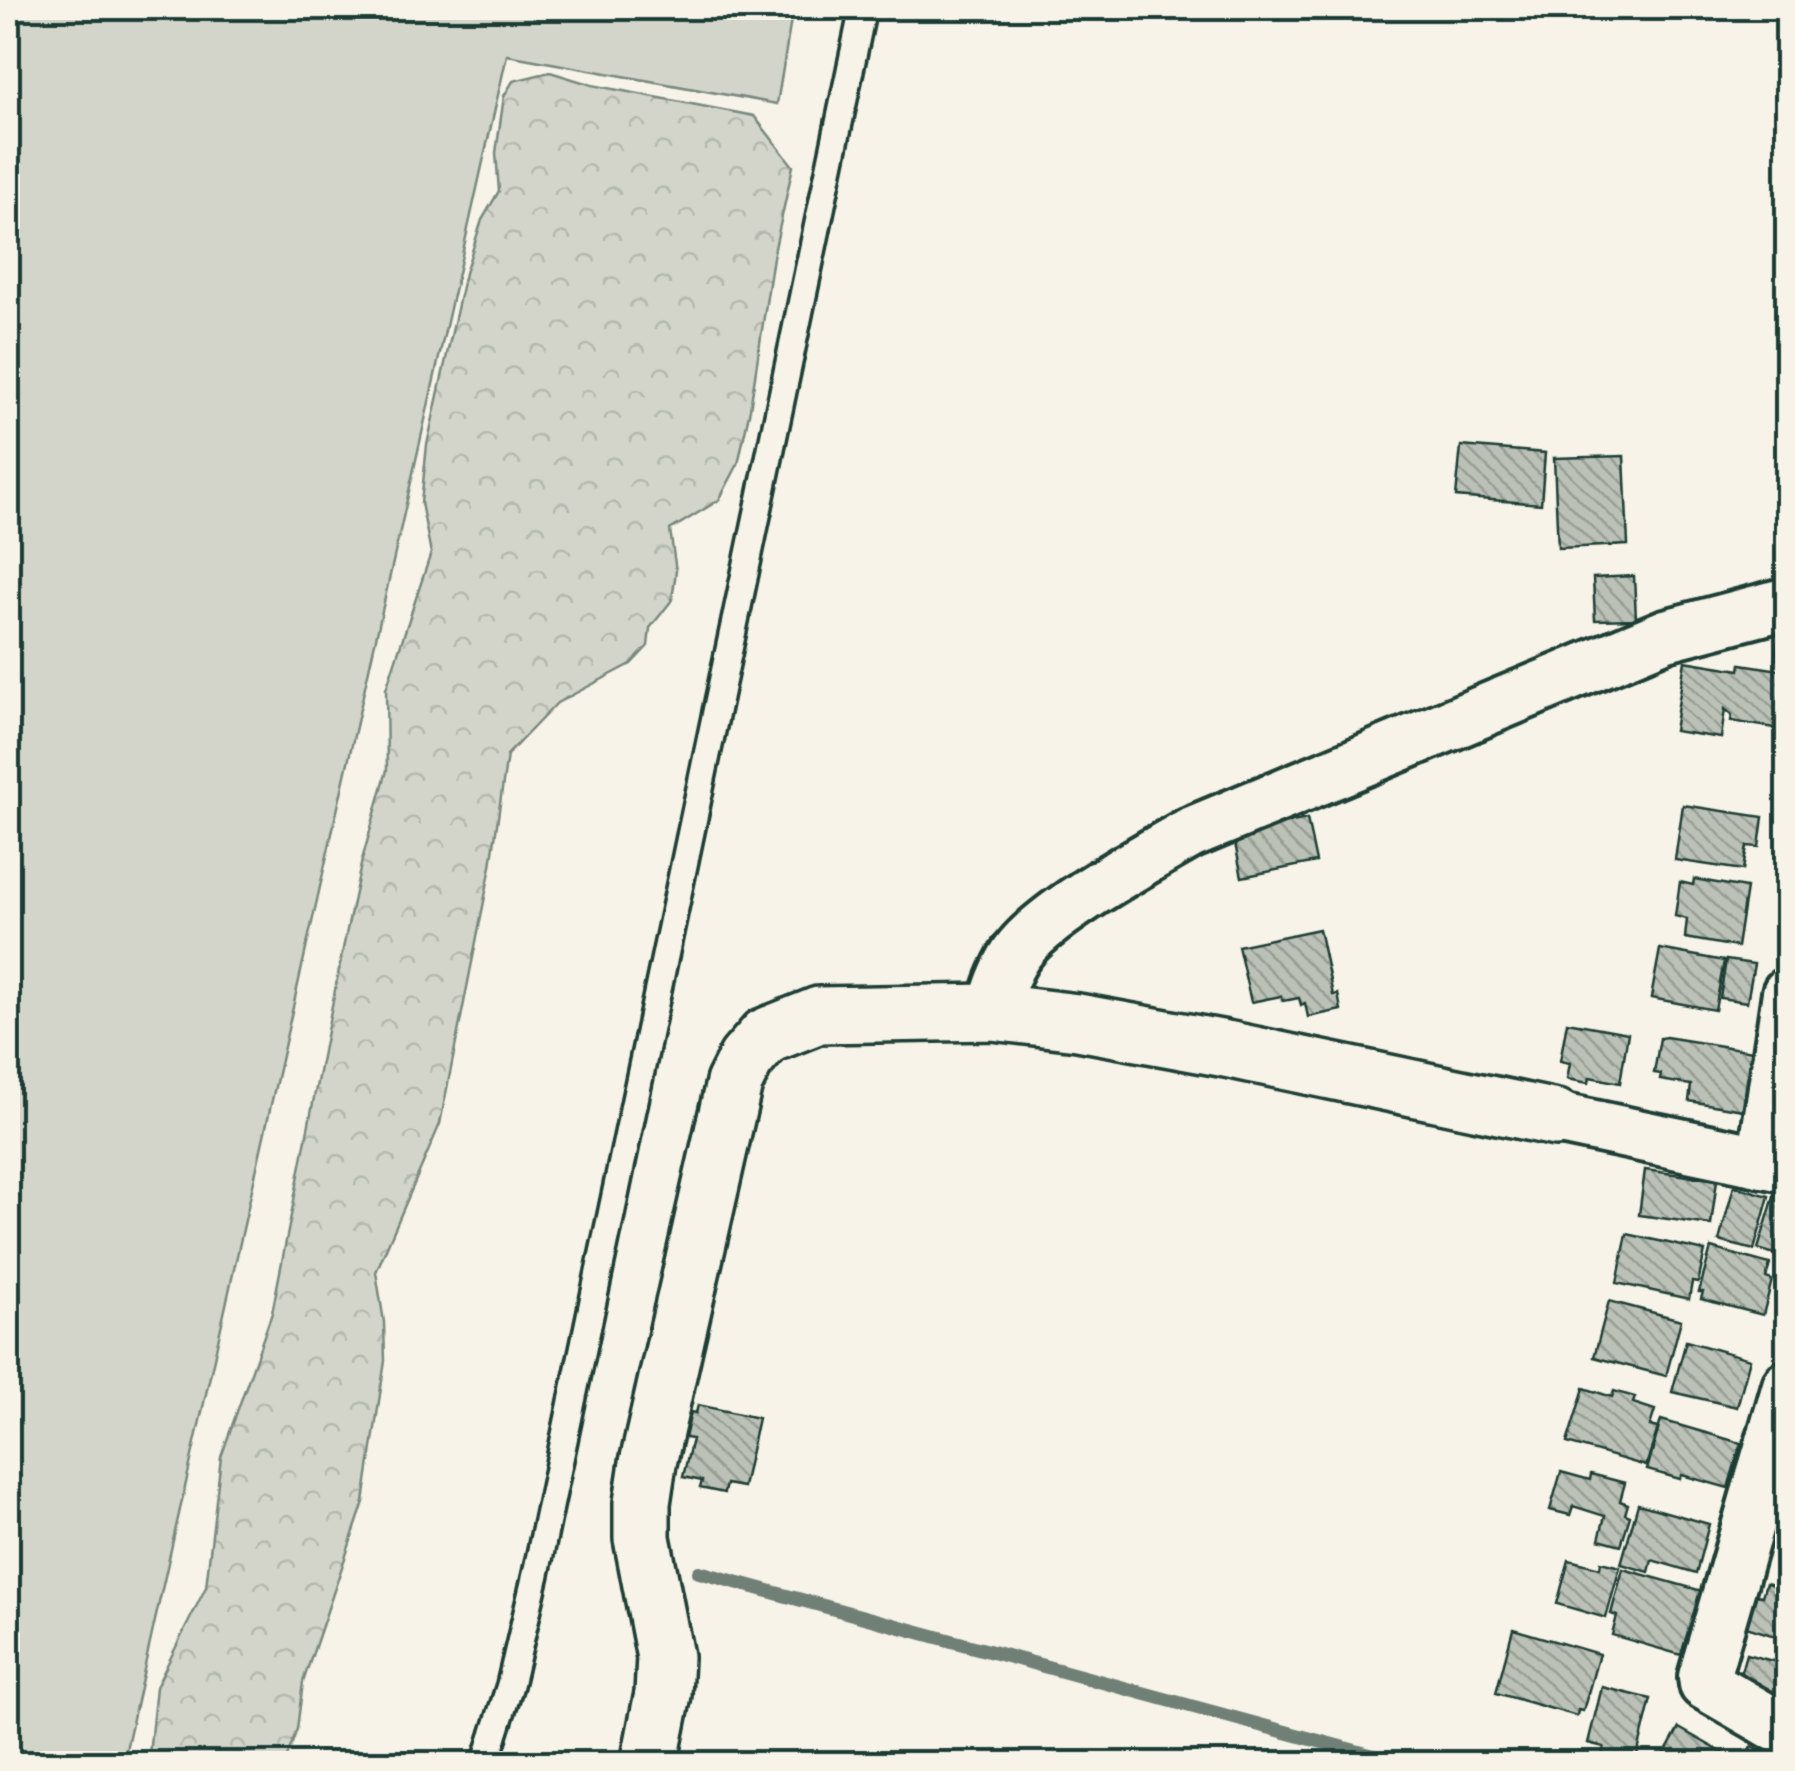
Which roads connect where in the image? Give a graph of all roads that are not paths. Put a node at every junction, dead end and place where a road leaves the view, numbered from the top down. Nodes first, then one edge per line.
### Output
1 (863, 8) edge
2 (1788, 603) edge
3 (1788, 993) edge
4 (992, 1012) junction
5 (1556, 1118) joint
6 (1775, 1165) edge
7 (1788, 1386) edge
8 (1788, 1732) edge
9 (484, 1764) edge
10 (649, 1764) edge

1 - 9 lane
2 - 4 street
3 - 6 street
4 - 5 street
4 - 10 street
5 - 6 street
7 - 8 street

